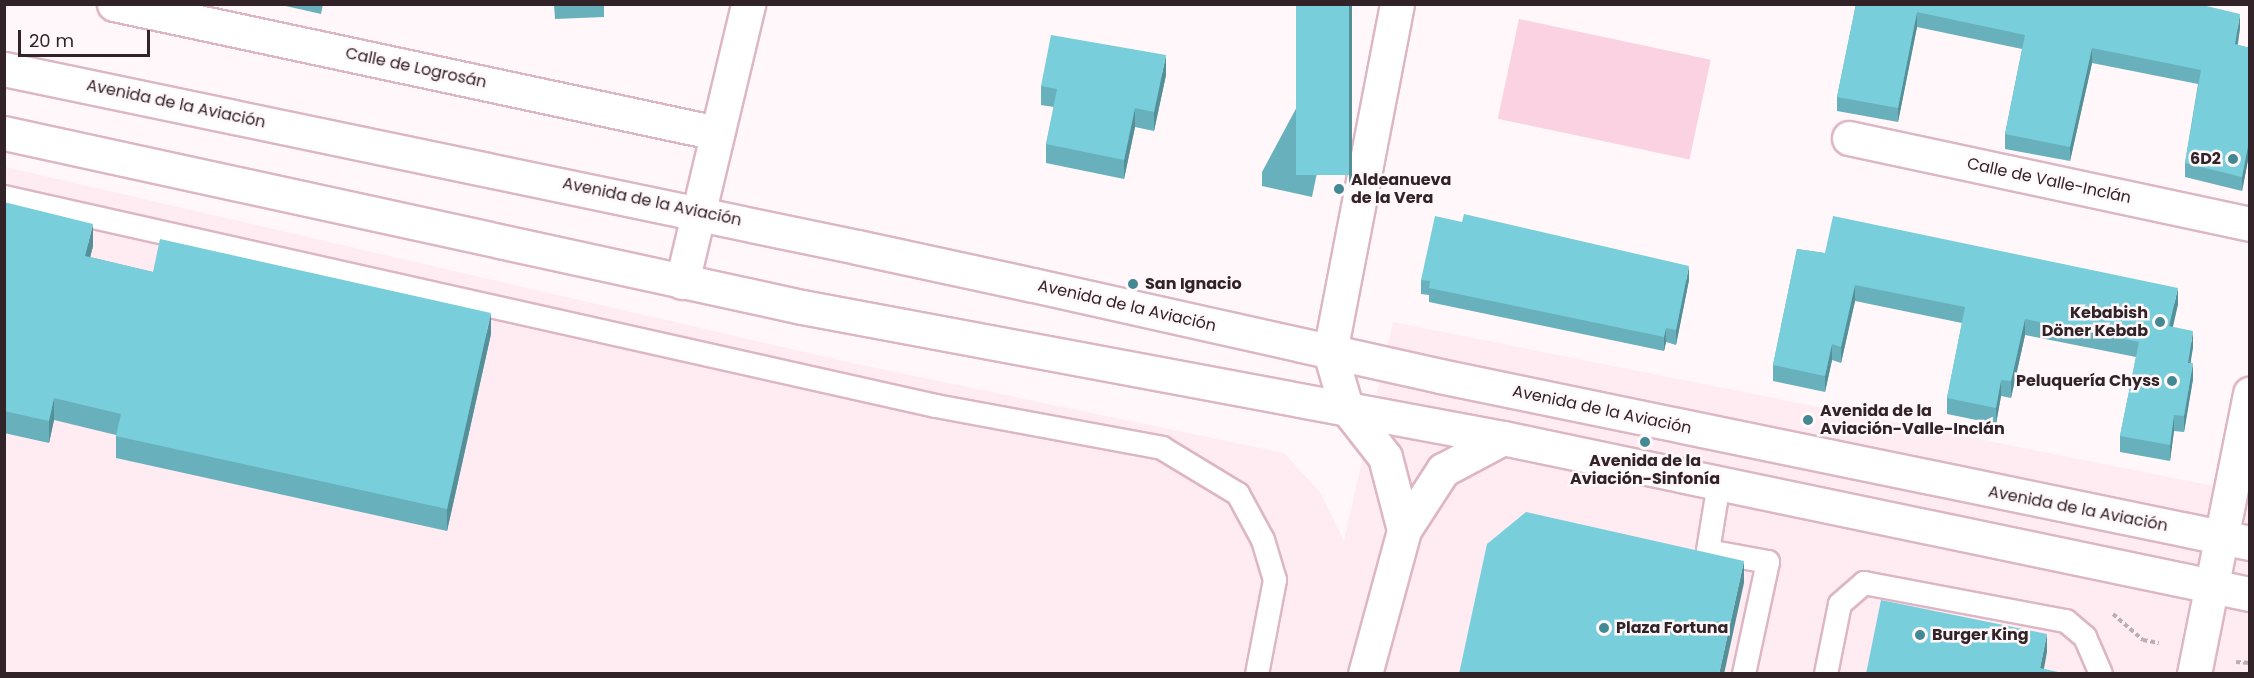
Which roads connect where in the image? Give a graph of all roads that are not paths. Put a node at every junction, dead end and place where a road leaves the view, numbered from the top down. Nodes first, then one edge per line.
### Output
1 (114, 4) edge
2 (748, 4) edge
3 (1397, 4) edge
4 (4, 69) edge
5 (717, 132) junction
6 (4, 133) edge
7 (1849, 138) dead end
8 (4, 197) edge
9 (698, 211) junction
10 (2250, 224) edge
11 (682, 282) junction
12 (1330, 352) junction
13 (2250, 394) edge
14 (1346, 407) junction
15 (1503, 438) junction
16 (1719, 483) junction
17 (1404, 530) junction
18 (2236, 541) edge
19 (2212, 587) junction
20 (2250, 594) edge
21 (1825, 673) edge
22 (1257, 674) edge
23 (1365, 674) edge
24 (1744, 674) edge
25 (2101, 674) edge
26 (2194, 674) edge

1 - 5 main road, Calle de Logrosán
2 - 5 main road
3 - 12 main road
4 - 9 main road, Avenida de la Aviación
5 - 9 main road
6 - 11 main road
7 - 10 main road, Calle de Valle-Inclán
8 - 22 lane
9 - 11 main road
9 - 12 main road, Avenida de la Aviación
11 - 14 main road
12 - 14 main road
12 - 18 main road, Avenida de la Aviación
13 - 18 main road
14 - 15 main road
14 - 17 main road
15 - 16 main road
15 - 17 main road
16 - 19 main road
16 - 24 lane
17 - 23 main road
18 - 19 main road
19 - 20 main road
19 - 26 main road
21 - 25 lane

